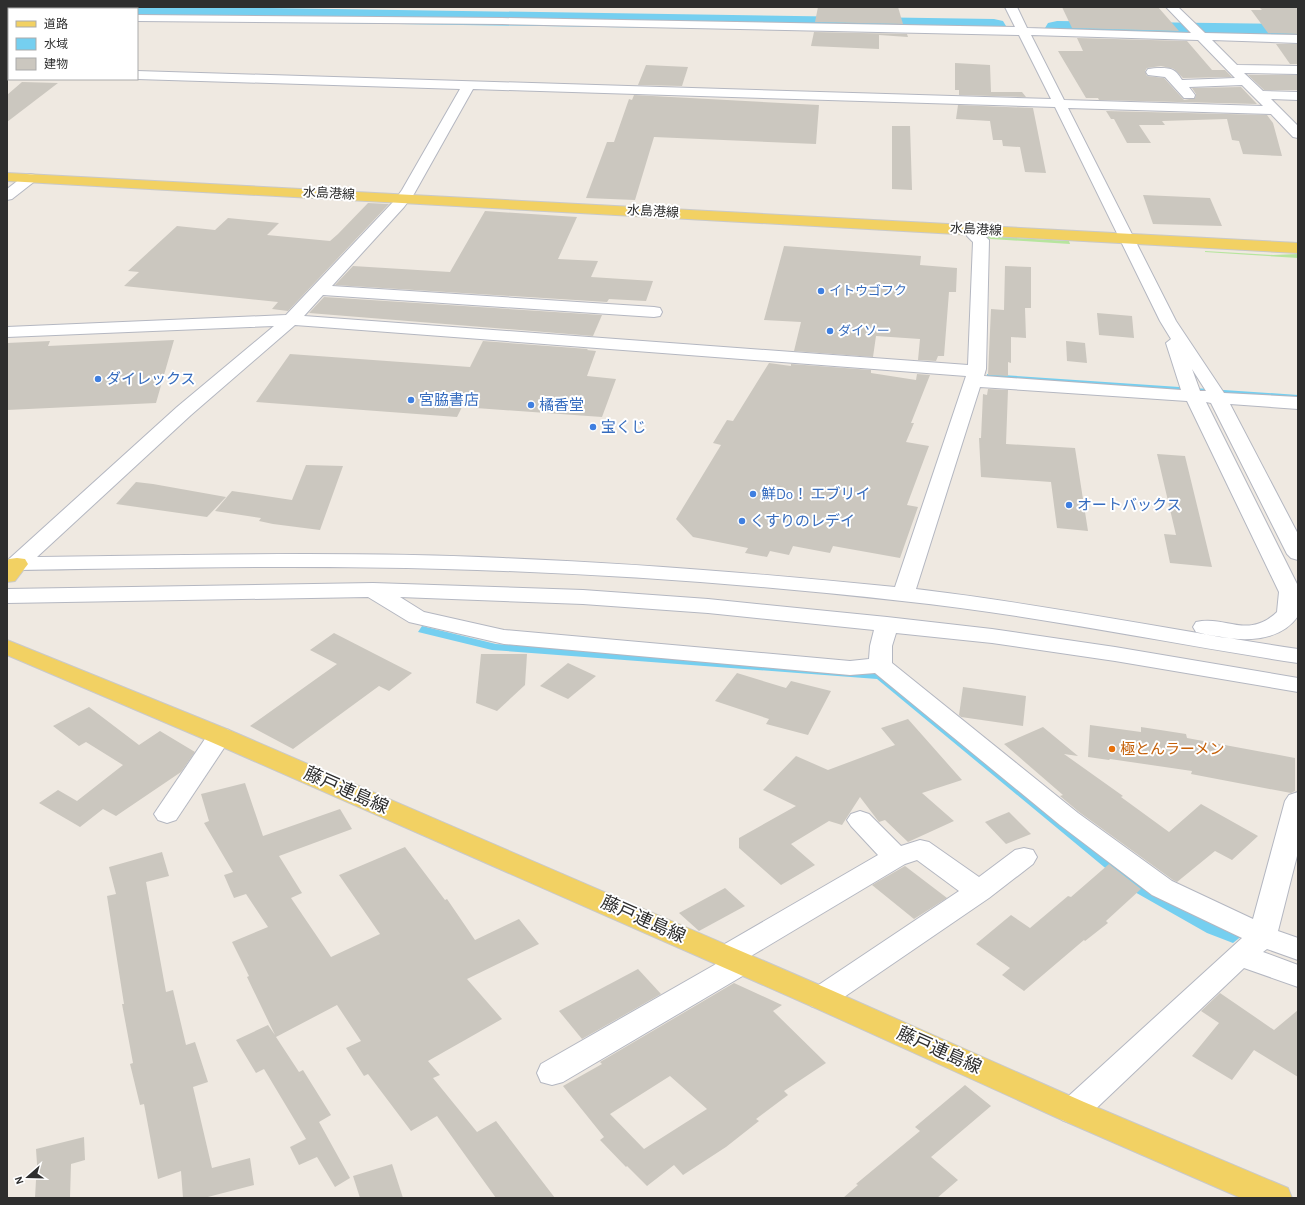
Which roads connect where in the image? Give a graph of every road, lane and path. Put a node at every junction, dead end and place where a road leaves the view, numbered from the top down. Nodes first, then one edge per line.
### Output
1 (1011, 7) edge
2 (1172, 7) edge
3 (276, 9) edge
4 (318, 9) edge
5 (138, 10) edge
6 (357, 15) junction
7 (138, 18) edge
8 (1040, 21) dead end
9 (1172, 22) dead end
10 (1205, 23) dead end
11 (1020, 26) junction
12 (1194, 30) junction
13 (1298, 38) edge
14 (1235, 69) junction
15 (1298, 70) edge
16 (1152, 72) dead end
17 (138, 75) edge
18 (1247, 81) junction
19 (1179, 84) junction
20 (469, 85) junction
21 (1260, 95) junction
22 (1298, 96) edge
23 (1059, 104) junction
24 (1200, 108) junction
25 (1274, 110) junction
26 (1296, 131) edge
27 (7, 177) edge
28 (30, 178) junction
29 (7, 196) edge
30 (404, 198) junction
31 (975, 231) junction
32 (1128, 239) junction
33 (1298, 248) edge
34 (320, 290) junction
35 (654, 312) dead end
36 (1168, 321) junction
37 (287, 322) junction
38 (7, 332) edge
39 (975, 374) junction
40 (1191, 390) junction
41 (1298, 390) edge
42 (1215, 392) junction
43 (1298, 403) edge
44 (1260, 530) junction
45 (1292, 532) edge
46 (1298, 554) edge
47 (10, 568) edge
48 (373, 590) junction
49 (903, 594) junction
50 (7, 596) edge
51 (1294, 600) edge
52 (1050, 616) junction
53 (887, 624) junction
54 (7, 647) edge
55 (1298, 656) edge
56 (880, 665) junction
57 (1298, 685) edge
58 (220, 736) junction
59 (1297, 806) edge
60 (167, 814) dead end
61 (860, 820) dead end
62 (896, 856) junction
63 (1024, 857) dead end
64 (979, 890) junction
65 (1251, 946) junction
66 (1298, 949) edge
67 (734, 960) junction
68 (1298, 976) edge
69 (821, 998) junction
70 (552, 1073) dead end
71 (1073, 1111) junction
72 (1276, 1198) edge

1 - 11 street
2 - 12 street
3 - 4 street
3 - 5 street
4 - 6 street
6 - 7 street
6 - 11 street
8 - 11 street
9 - 12 street
10 - 12 street
11 - 12 street
11 - 23 street
12 - 13 street
12 - 14 street
14 - 15 street
14 - 18 street
16 - 19 street
17 - 20 street
18 - 19 street
18 - 21 street
19 - 24 street
20 - 23 street
20 - 30 street
21 - 22 street
21 - 25 street
23 - 24 street
23 - 32 street
24 - 25 street
25 - 26 street
27 - 28 main road, 水島港線
28 - 29 street
28 - 30 main road, 水島港線
30 - 31 main road, 水島港線
30 - 34 street
31 - 32 main road, 水島港線
31 - 39 street
32 - 33 main road, 水島港線
32 - 36 street
34 - 35 street
34 - 37 street
36 - 40 street
36 - 42 street
37 - 38 street
37 - 39 street
37 - 47 street
39 - 40 street
39 - 49 street
40 - 42 street
40 - 44 street
41 - 42 street
42 - 43 street
42 - 45 street
44 - 45 street
44 - 51 street
45 - 46 street
47 - 49 street
48 - 50 street
48 - 53 street
48 - 56 street
49 - 52 street
51 - 52 street
52 - 55 street
53 - 56 street
53 - 57 street
54 - 58 main road, 藤戸連島線
56 - 65 street
58 - 60 street
58 - 67 main road, 藤戸連島線
59 - 65 street
61 - 62 street
62 - 64 street
62 - 67 street
63 - 64 street
64 - 69 street
65 - 66 street
65 - 68 street
65 - 71 street
67 - 69 main road, 藤戸連島線
67 - 70 street
69 - 71 main road, 藤戸連島線
71 - 72 main road, 藤戸連島線

